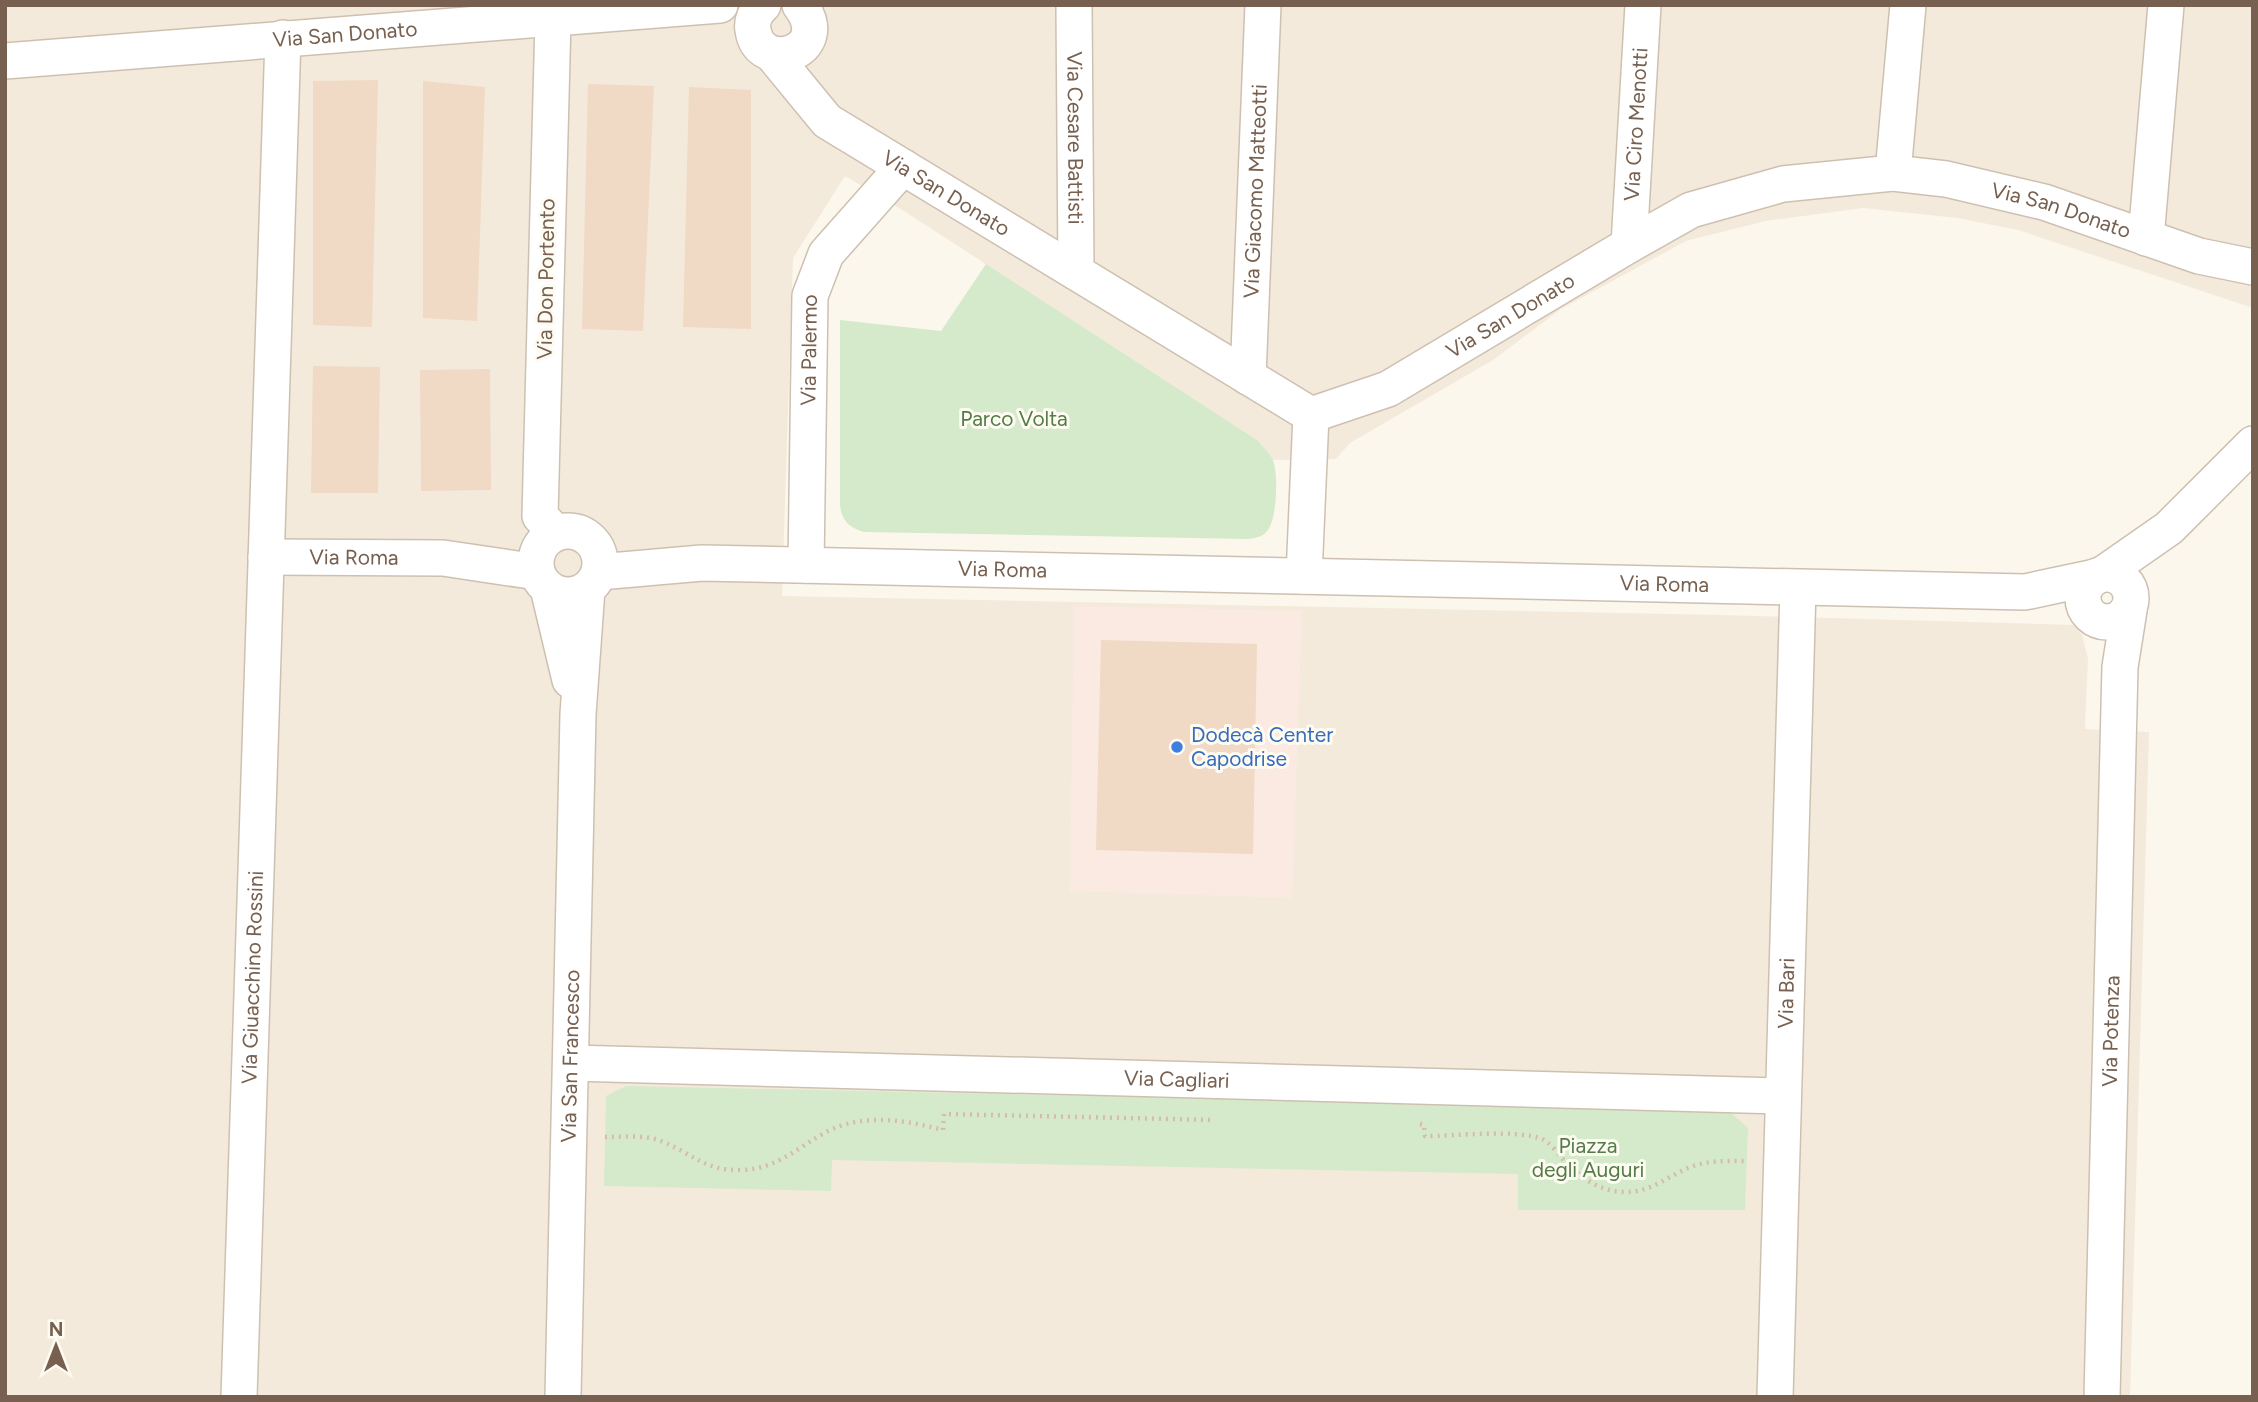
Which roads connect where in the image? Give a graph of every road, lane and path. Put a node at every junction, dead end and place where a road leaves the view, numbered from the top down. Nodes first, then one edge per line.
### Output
1 (1074, 5) edge
2 (1263, 5) edge
3 (1643, 5) edge
4 (1908, 5) edge
5 (2166, 5) edge
6 (704, 7) edge
7 (805, 16) edge
8 (553, 20) junction
9 (762, 30) edge
10 (284, 38) junction
11 (5, 61) edge
12 (827, 121) junction
13 (903, 167) junction
14 (1893, 173) junction
15 (2146, 238) junction
16 (1629, 245) junction
17 (2253, 267) edge
18 (1076, 272) junction
19 (1248, 377) junction
20 (1311, 415) junction
21 (2253, 444) edge
22 (2169, 528) junction
23 (562, 534) junction
24 (266, 557) junction
25 (443, 558) junction
26 (702, 563) junction
27 (806, 565) junction
28 (2099, 575) junction
29 (1304, 576) junction
30 (542, 580) junction
31 (593, 580) junction
32 (1798, 588) junction
33 (2025, 592) junction
34 (2130, 606) junction
35 (2092, 617) junction
36 (2120, 667) junction
37 (578, 714) junction
38 (570, 1063) junction
39 (1783, 1096) junction
40 (1226, 1120) dead end
41 (1412, 1124) dead end
42 (569, 1136) junction
43 (1782, 1160) junction
44 (239, 1397) edge
45 (563, 1397) edge
46 (1775, 1397) edge
47 (2102, 1397) edge

1 - 18 street, Via Cesare Battisti
2 - 19 street, Via Giacomo Matteotti
3 - 16 street, Via Ciro Menotti
4 - 14 street
5 - 15 street
6 - 8 street, Via San Donato
6 - 9 street, Via San Donato
7 - 9 street
7 - 12 street
8 - 10 street, Via San Donato
8 - 23 street, Via Don Portento
9 - 12 street, Via San Donato
10 - 11 street, Via San Donato
10 - 24 street, Via Giuacchino Rossini
12 - 13 street, Via San Donato
13 - 18 street, Via San Donato
13 - 27 street, Via Palermo
14 - 15 street, Via San Donato
14 - 16 street, Via San Donato
15 - 17 street, Via San Donato
16 - 20 street, Via San Donato
18 - 19 street, Via San Donato
19 - 20 street, Via San Donato
20 - 29 street
21 - 22 street, Via Roma
22 - 28 street, Via Roma
22 - 34 street, Via Roma
23 - 25 street, Via Roma
23 - 26 street, Via Roma
23 - 30 street
23 - 31 street
24 - 25 street, Via Roma
24 - 44 street, Via Giuacchino Rossini
25 - 30 street, Via Roma
26 - 27 street, Via Roma
26 - 31 street, Via Roma
27 - 29 street, Via Roma
28 - 33 street, Via Roma
28 - 34 street
28 - 35 street
29 - 32 street, Via Roma
30 - 31 street
30 - 37 street, Via San Francesco
31 - 37 street, Via San Francesco
32 - 33 street, Via Roma
32 - 39 street, Via Bari
33 - 35 street, Via Roma
34 - 35 street
34 - 36 street, Via Potenza
35 - 36 street, Via Potenza
36 - 47 street, Via Potenza
37 - 38 street, Via San Francesco
38 - 39 street, Via Cagliari
38 - 42 street, Via San Francesco
39 - 43 street, Via Bari
40 - 42 path
41 - 43 path
42 - 45 street, Via San Francesco
43 - 46 street, Via Bari

